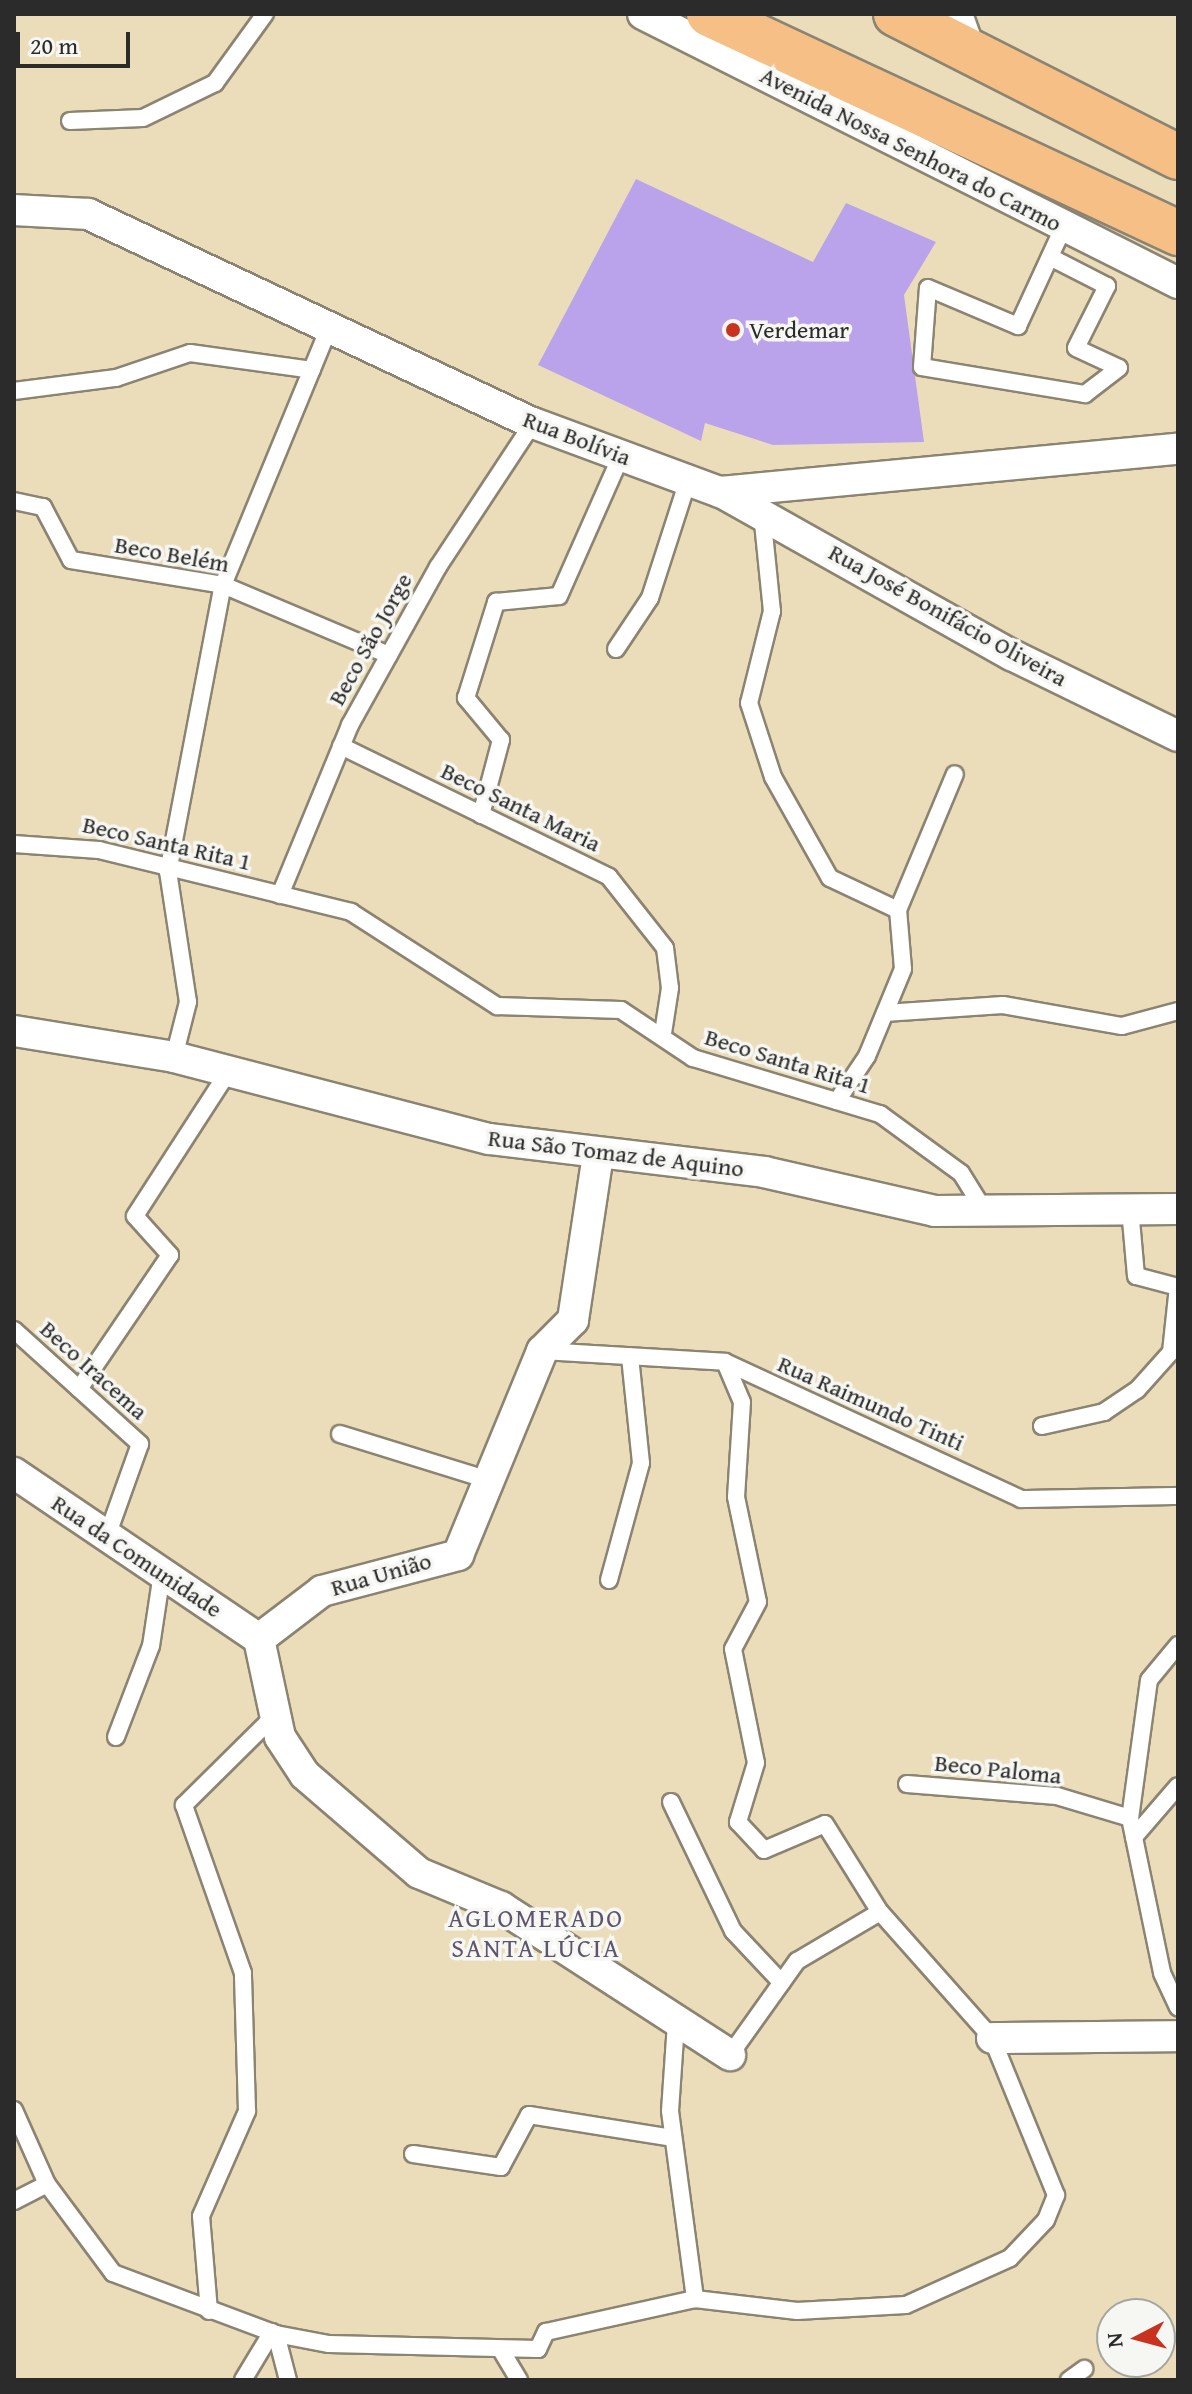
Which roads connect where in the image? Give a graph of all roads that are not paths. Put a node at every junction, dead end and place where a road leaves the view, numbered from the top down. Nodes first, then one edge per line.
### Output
1 (265, 14) edge
2 (643, 14) edge
3 (709, 14) edge
4 (896, 14) edge
5 (964, 33) edge
6 (70, 121) dead end
7 (1178, 157) edge
8 (14, 210) edge
9 (1064, 226) junction
10 (1178, 233) edge
11 (1050, 257) junction
12 (1178, 283) edge
13 (331, 323) junction
14 (312, 370) junction
15 (20, 388) edge
16 (533, 423) junction
17 (1178, 449) edge
18 (621, 456) junction
19 (688, 480) junction
20 (720, 492) junction
21 (14, 501) edge
22 (762, 511) junction
23 (223, 585) junction
24 (616, 649) dead end
25 (389, 655) junction
26 (1178, 736) edge
27 (341, 746) junction
28 (955, 774) dead end
29 (481, 815) junction
30 (14, 844) edge
31 (168, 872) junction
32 (280, 895) junction
33 (898, 910) junction
34 (1178, 1011) edge
35 (885, 1013) junction
36 (14, 1031) edge
37 (663, 1033) junction
38 (174, 1057) junction
39 (228, 1072) junction
40 (837, 1101) junction
41 (598, 1155) junction
42 (1130, 1209) junction
43 (1178, 1209) edge
44 (984, 1210) junction
45 (1178, 1287) edge
46 (14, 1330) edge
47 (542, 1351) junction
48 (630, 1357) junction
49 (725, 1362) junction
50 (79, 1389) junction
51 (1042, 1426) dead end
52 (340, 1434) dead end
53 (14, 1473) edge
54 (489, 1480) junction
55 (1178, 1496) edge
56 (107, 1536) junction
57 (162, 1573) junction
58 (609, 1580) dead end
59 (259, 1639) junction
60 (1178, 1645) edge
61 (275, 1715) junction
62 (116, 1737) dead end
63 (907, 1784) dead end
64 (1178, 1786) edge
65 (671, 1802) dead end
66 (1130, 1818) junction
67 (1134, 1837) junction
68 (880, 1912) junction
69 (782, 1983) junction
70 (1178, 2008) edge
71 (676, 2023) junction
72 (1178, 2036) edge
73 (992, 2038) junction
74 (730, 2055) joint
75 (14, 2110) edge
76 (672, 2138) junction
77 (413, 2154) dead end
78 (47, 2184) junction
79 (14, 2201) edge
80 (695, 2299) junction
81 (209, 2311) junction
82 (274, 2333) junction
83 (501, 2350) junction
84 (1084, 2369) dead end
85 (243, 2380) edge
86 (288, 2380) edge
87 (519, 2380) edge
88 (1069, 2380) edge

1 - 6 lane
2 - 9 street, Avenida Nossa Senhora do Carmo
3 - 10 main road, Avenida Nossa Senhora do Carmo
4 - 5 main road
5 - 7 main road
8 - 13 street, Rua Bolívia
9 - 11 lane
9 - 12 street, Avenida Nossa Senhora do Carmo
11 - 11 lane
13 - 14 lane
13 - 16 street, Rua Bolívia
14 - 15 lane
14 - 23 lane
16 - 18 street, Rua Bolívia
16 - 25 lane, Beco São Jorge
17 - 20 street, Rua Bolívia
18 - 19 street, Rua Bolívia
18 - 29 lane
19 - 20 street, Rua Bolívia
19 - 24 lane
20 - 22 street, Rua José Bonifácio Oliveira
21 - 23 lane, Beco Belém
22 - 26 street, Rua José Bonifácio Oliveira
22 - 33 lane
23 - 25 lane, Beco Belém
23 - 31 lane
25 - 27 lane, Beco São Jorge
27 - 29 lane, Beco Santa Maria
27 - 32 lane, Beco São Jorge
28 - 33 lane
29 - 37 lane, Beco Santa Maria
30 - 31 lane, Beco Santa Rita 1
31 - 32 lane, Beco Santa Rita 1
31 - 38 lane
32 - 37 lane, Beco Santa Rita 1
33 - 35 lane
34 - 35 lane
35 - 40 lane
36 - 38 street, Rua São Tomaz de Aquino
37 - 40 lane, Beco Santa Rita 1
38 - 39 street, Rua São Tomaz de Aquino
39 - 41 street, Rua São Tomaz de Aquino
39 - 50 lane
40 - 44 lane, Beco Santa Rita 1
41 - 44 street, Rua São Tomaz de Aquino
41 - 47 street, Rua União
42 - 43 street, Rua São Tomaz de Aquino
42 - 44 street, Rua São Tomaz de Aquino
42 - 45 lane
45 - 51 lane
46 - 50 lane, Beco Iracema
47 - 48 lane, Rua Raimundo Tinti
47 - 54 street, Rua União
48 - 49 lane, Rua Raimundo Tinti
48 - 58 lane
49 - 55 lane, Rua Raimundo Tinti
49 - 68 lane
50 - 56 lane, Beco Iracema
52 - 54 lane
53 - 56 street, Rua da Comunidade
54 - 59 street, Rua União
56 - 57 street, Rua da Comunidade
57 - 59 street, Rua da Comunidade
57 - 62 lane
59 - 61 street
60 - 66 lane
61 - 71 street
61 - 81 lane
63 - 66 lane, Beco Paloma
64 - 67 lane
65 - 69 lane
66 - 67 lane
67 - 70 lane
68 - 69 lane
68 - 73 lane
69 - 74 lane
71 - 74 street
71 - 76 lane
72 - 73 street
73 - 80 lane
75 - 78 lane
76 - 77 lane
76 - 80 lane
78 - 79 lane
78 - 81 lane
80 - 83 lane
81 - 82 lane
82 - 83 lane
82 - 85 lane
82 - 86 lane
83 - 87 lane
84 - 88 lane

